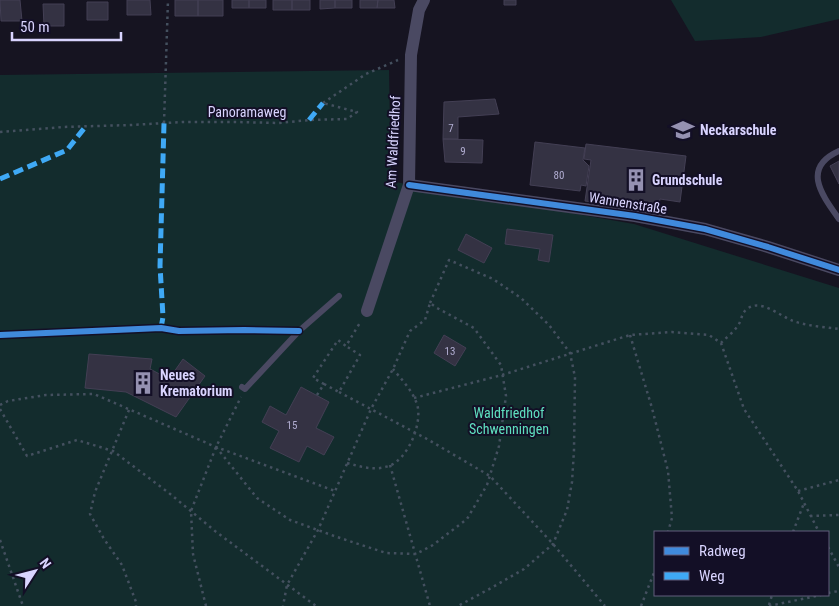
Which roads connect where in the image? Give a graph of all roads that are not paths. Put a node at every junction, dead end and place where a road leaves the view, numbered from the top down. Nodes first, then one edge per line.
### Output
1 (424, 0) edge
2 (839, 151) edge
3 (409, 185) junction
4 (839, 219) edge
5 (839, 270) edge
6 (339, 296) dead end
7 (367, 311) road end
8 (243, 388) road end

1 - 3 street, Am Waldfriedhof
2 - 4 lane
3 - 5 street, Wannenstraße
3 - 7 street, Am Waldfriedhof
6 - 8 lane

